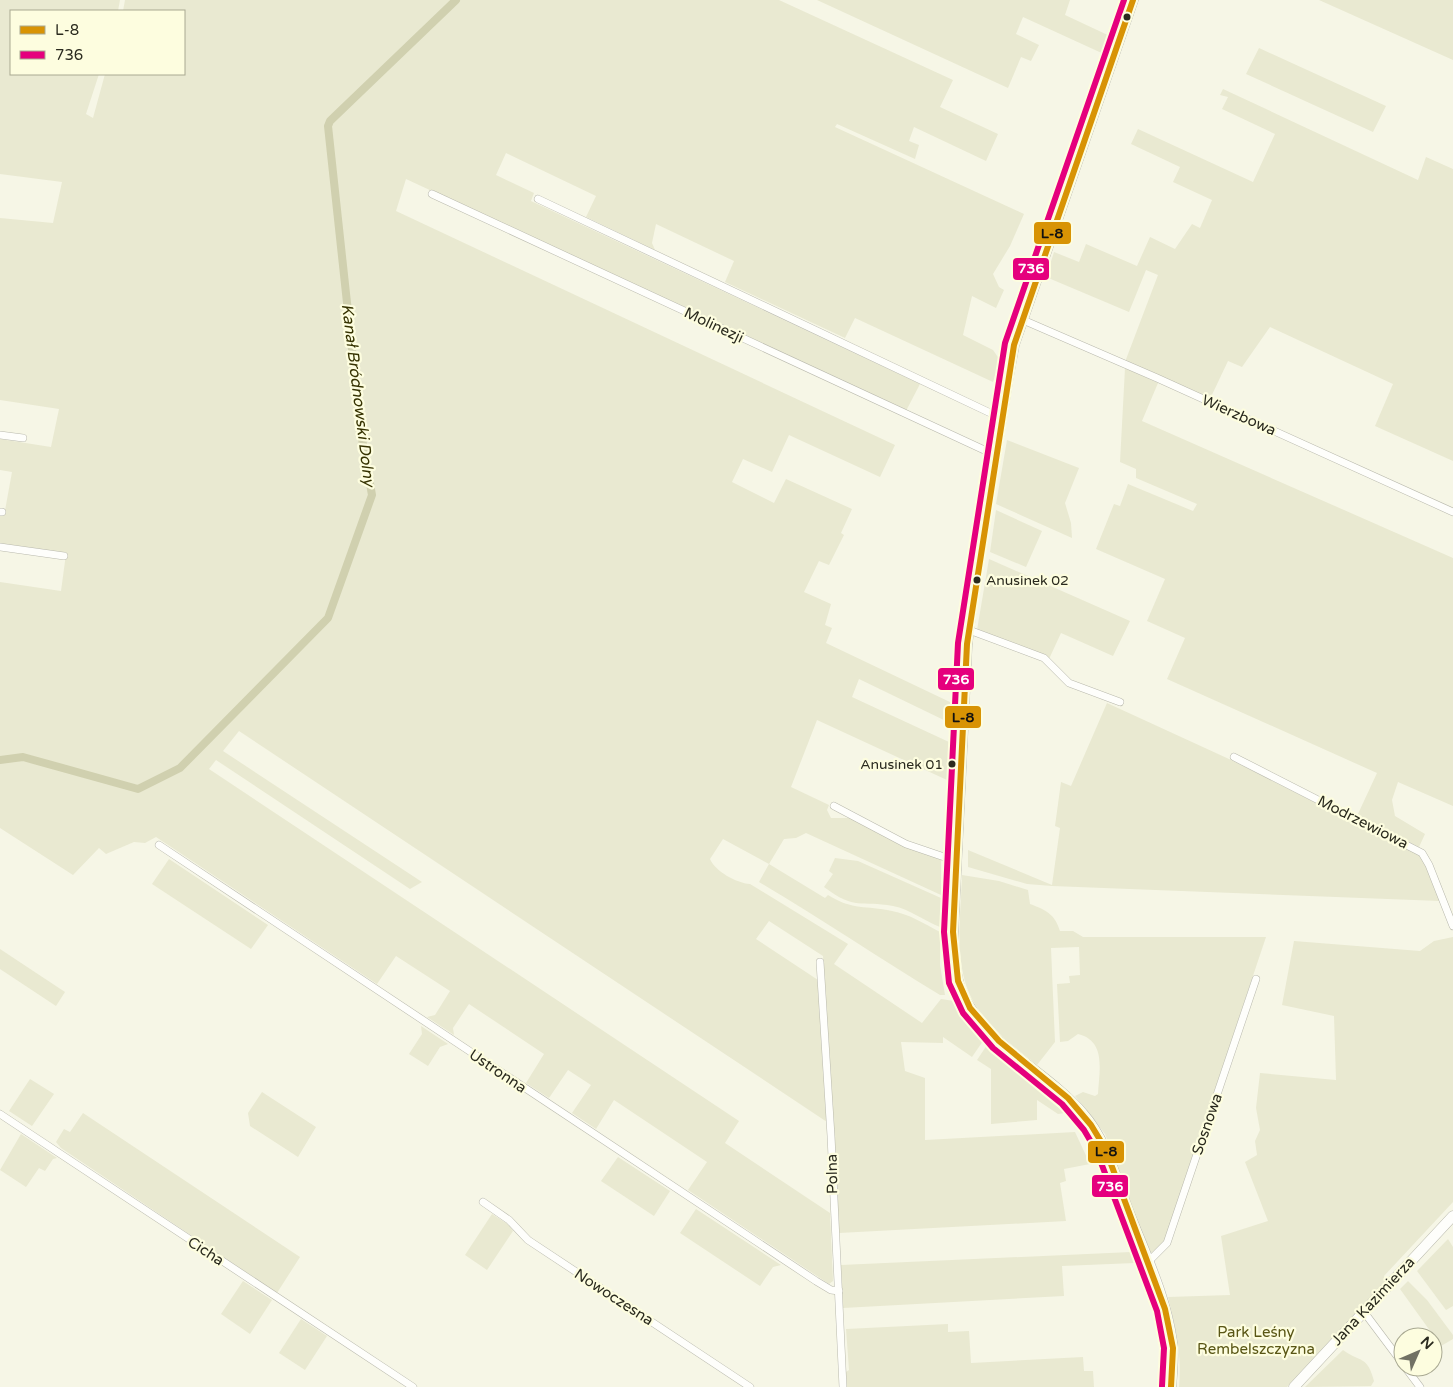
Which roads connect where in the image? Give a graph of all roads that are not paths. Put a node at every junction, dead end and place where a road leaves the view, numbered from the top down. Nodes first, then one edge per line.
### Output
1 (1133, 0) edge
2 (432, 194) dead end
3 (538, 198) dead end
4 (1023, 320) junction
5 (1001, 418) junction
6 (0, 435) edge
7 (24, 438) dead end
8 (995, 455) junction
9 (1453, 512) edge
10 (0, 546) edge
11 (64, 556) dead end
12 (969, 630) junction
13 (1120, 702) dead end
14 (1234, 757) dead end
15 (834, 806) dead end
16 (159, 845) dead end
17 (956, 861) junction
18 (1453, 926) edge
19 (820, 962) dead end
20 (1256, 979) dead end
21 (0, 1114) edge
22 (483, 1202) dead end
23 (1453, 1216) edge
24 (1148, 1262) junction
25 (839, 1291) junction
26 (1364, 1312) junction
27 (1393, 1351) edge
28 (413, 1387) edge
29 (750, 1387) edge
30 (842, 1387) edge
31 (1171, 1387) edge
32 (1294, 1387) edge

1 - 4 main road
2 - 8 street, Molinezji
3 - 5 street
4 - 5 main road
4 - 9 street, Wierzbowa
5 - 8 main road
6 - 7 street
8 - 12 main road
10 - 11 street
12 - 13 street
12 - 17 main road
14 - 18 street, Modrzewiowa
15 - 17 street
16 - 25 street, Ustronna
17 - 24 main road
19 - 25 street, Polna
20 - 24 street, Sosnowa
21 - 28 street, Cicha
22 - 29 street, Nowoczesna
23 - 26 main road, Jana Kazimierza
24 - 31 main road
25 - 30 street, Polna
26 - 27 street
26 - 32 main road, Jana Kazimierza

